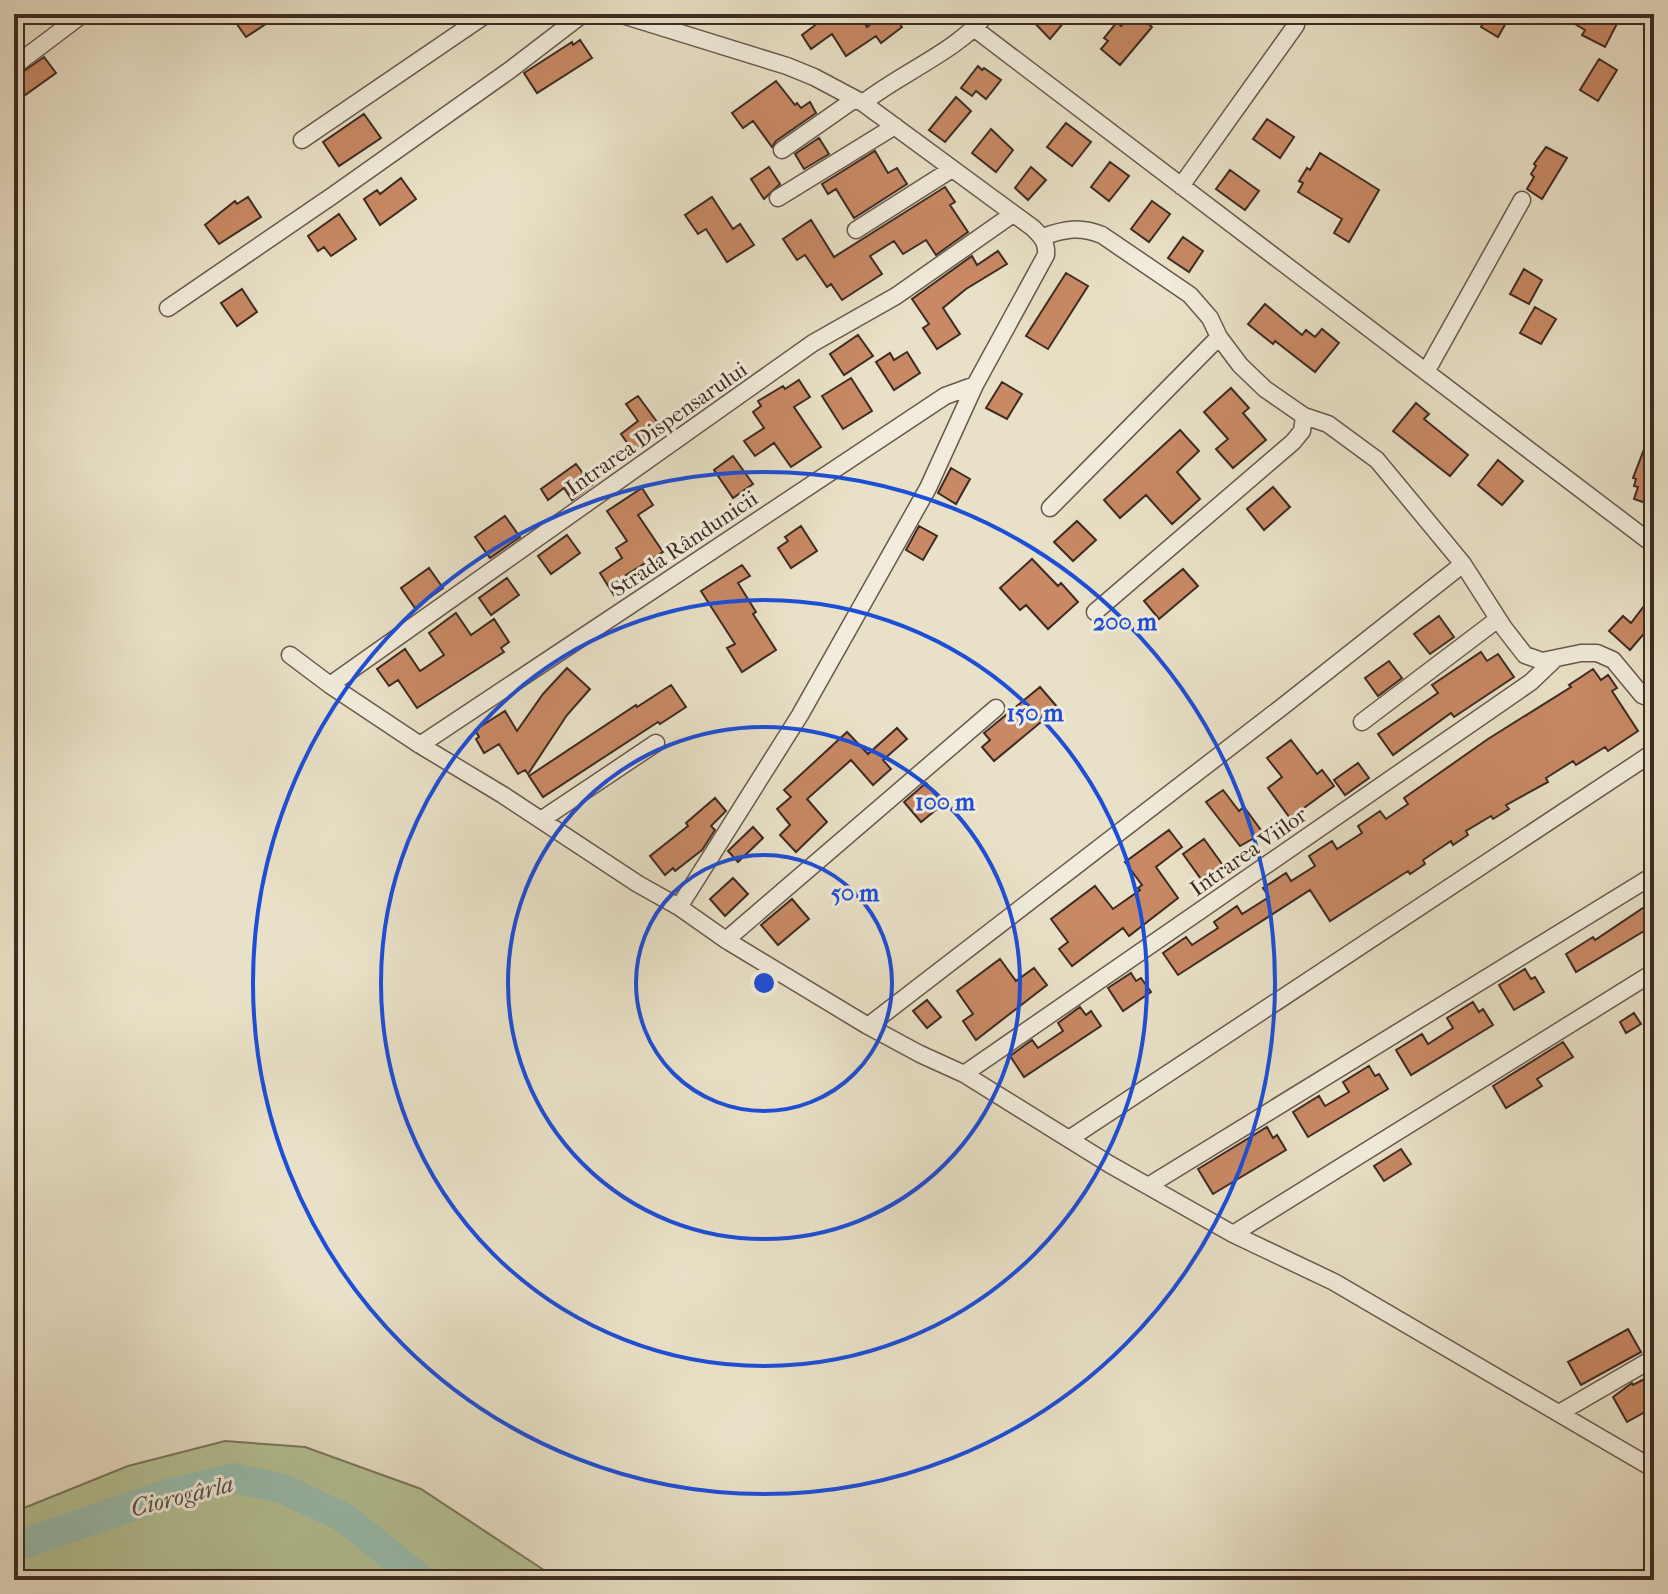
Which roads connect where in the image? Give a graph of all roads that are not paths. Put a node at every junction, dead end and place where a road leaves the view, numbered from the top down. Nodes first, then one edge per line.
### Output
1 (83, 14) edge
2 (487, 14) edge
3 (583, 14) edge
4 (619, 14) edge
5 (986, 14) edge
6 (1296, 25) dead end
7 (975, 29) junction
8 (14, 66) edge
9 (859, 101) junction
10 (895, 126) junction
11 (302, 140) dead end
12 (782, 150) dead end
13 (952, 169) junction
14 (1181, 186) junction
15 (778, 198) dead end
16 (1522, 200) dead end
17 (1013, 214) junction
18 (856, 230) dead end
19 (1042, 237) junction
20 (168, 308) dead end
21 (1219, 337) junction
22 (1426, 372) junction
23 (975, 385) junction
24 (1304, 416) junction
25 (1050, 508) dead end
26 (1654, 545) edge
27 (1463, 564) junction
28 (1095, 612) dead end
29 (1498, 619) junction
30 (290, 655) dead end
31 (1554, 660) junction
32 (330, 685) junction
33 (1654, 700) edge
34 (996, 708) dead end
35 (1362, 722) dead end
36 (656, 743) dead end
37 (420, 745) junction
38 (1654, 752) edge
39 (541, 820) junction
40 (1654, 875) edge
41 (679, 907) junction
42 (726, 940) junction
43 (1654, 972) edge
44 (868, 1026) junction
45 (964, 1074) junction
46 (1069, 1139) junction
47 (1148, 1186) junction
48 (1233, 1234) junction
49 (1654, 1358) edge
50 (1561, 1412) junction
51 (1654, 1469) edge

1 - 8 street
2 - 11 street
3 - 20 street
4 - 9 street
5 - 7 street
6 - 14 street
7 - 9 street
7 - 14 street
9 - 10 street
9 - 12 street
10 - 13 street
10 - 15 street
13 - 17 street
13 - 18 street
14 - 22 street
16 - 22 street
17 - 19 street
17 - 32 street, Intrarea Dispensarului
19 - 21 street
19 - 23 street
21 - 24 street
21 - 25 street
22 - 26 street
23 - 37 street, Strada Rândunicii
23 - 41 street
24 - 27 street
24 - 28 street
27 - 29 street
27 - 44 street
29 - 31 street
29 - 35 street
30 - 32 street
31 - 33 street
31 - 45 street, Intrarea Viilor
32 - 37 street
34 - 42 street
36 - 39 street
37 - 39 street
38 - 46 street
39 - 41 street
40 - 47 street
41 - 42 street
42 - 44 street
43 - 48 street
44 - 45 street
45 - 46 street
46 - 47 street
47 - 48 street
48 - 50 street
49 - 50 street
50 - 51 street

